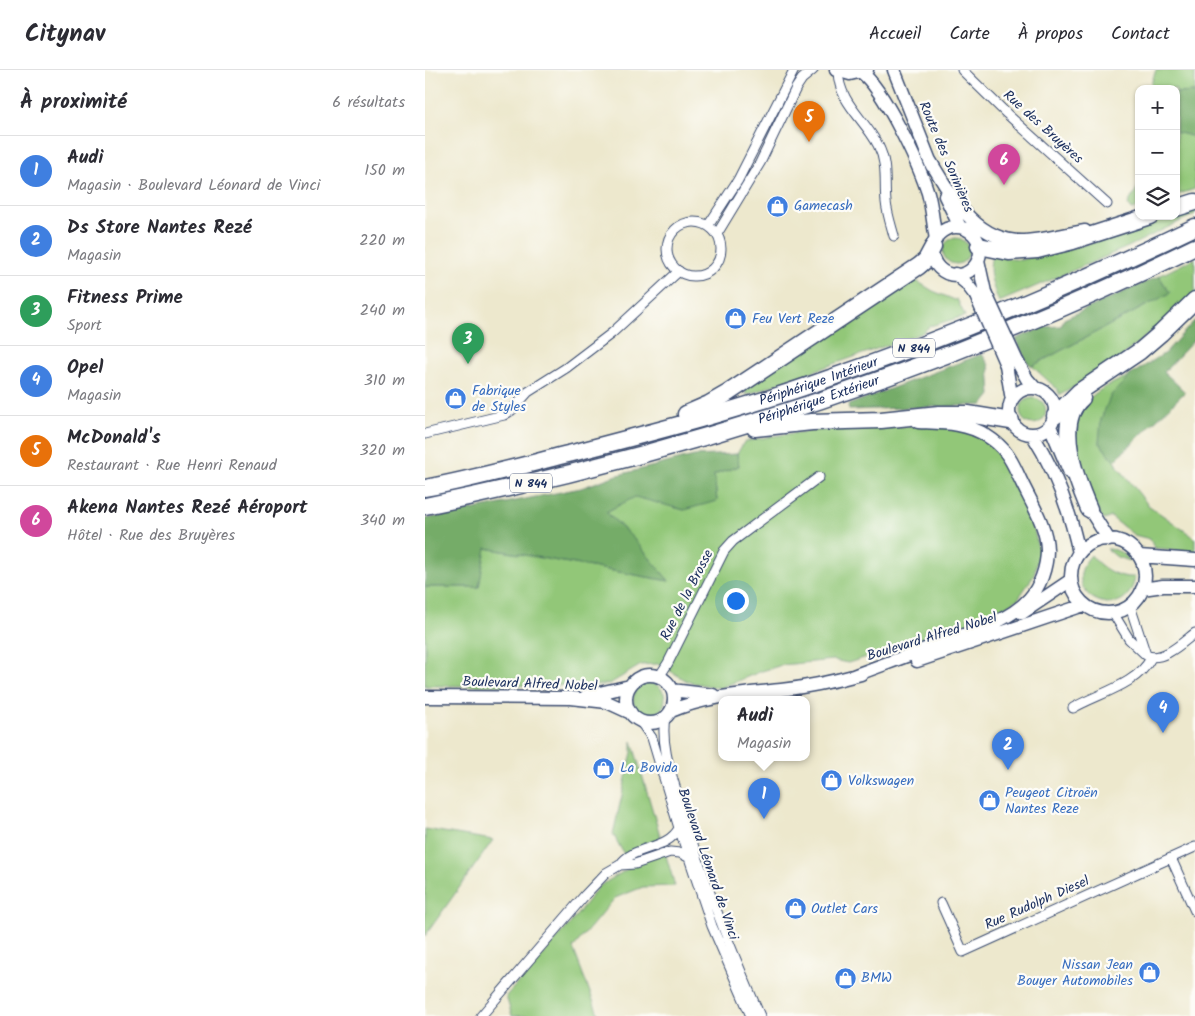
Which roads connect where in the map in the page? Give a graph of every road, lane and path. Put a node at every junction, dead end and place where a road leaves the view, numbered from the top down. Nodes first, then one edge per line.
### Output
1 (794, 70) edge
2 (813, 70) edge
3 (837, 70) edge
4 (894, 70) edge
5 (962, 70) edge
6 (864, 71) edge
7 (929, 159) junction
8 (1195, 202) edge
9 (1107, 204) dead end
10 (1180, 207) edge
11 (1137, 220) edge
12 (708, 226) junction
13 (960, 227) junction
14 (1195, 227) edge
15 (1097, 232) junction
16 (717, 234) junction
17 (894, 236) dead end
18 (934, 243) junction
19 (1195, 247) edge
20 (979, 253) junction
21 (679, 271) junction
22 (955, 274) junction
23 (981, 294) junction
24 (1195, 300) edge
25 (1012, 363) junction
26 (1105, 376) junction
27 (1035, 388) junction
28 (1012, 400) junction
29 (881, 420) junction
30 (1011, 421) junction
31 (1053, 421) junction
32 (743, 425) junction
33 (425, 434) edge
34 (1032, 434) junction
35 (623, 440) junction
36 (819, 477) dead end
37 (425, 488) edge
38 (425, 506) edge
39 (1089, 509) junction
40 (1109, 540) junction
41 (1079, 553) junction
42 (1139, 556) junction
43 (1195, 560) edge
44 (1071, 580) junction
45 (1195, 586) edge
46 (1142, 589) junction
47 (1083, 605) junction
48 (1130, 606) junction
49 (1113, 613) junction
50 (1195, 633) edge
51 (1148, 656) junction
52 (896, 660) junction
53 (853, 676) junction
54 (659, 677) junction
55 (630, 686) junction
56 (672, 690) junction
57 (728, 695) junction
58 (723, 696) edge
59 (425, 697) edge
60 (718, 697) edge
61 (571, 698) junction
62 (1073, 708) dead end
63 (668, 714) junction
64 (635, 717) junction
65 (679, 828) junction
66 (1195, 847) edge
67 (688, 857) junction
68 (1171, 858) junction
69 (620, 865) junction
70 (941, 903) dead end
71 (1195, 911) edge
72 (481, 1016) edge
73 (751, 1016) edge
74 (760, 1016) edge

1 - 12 street
2 - 16 street
3 - 6 main road
3 - 17 street
4 - 7 main road, Route des Sorinières
5 - 9 street, Rue des Bruyères
6 - 18 main road
7 - 13 main road, Route des Sorinières
7 - 15 main road
8 - 10 highway
11 - 15 highway
12 - 16 street
12 - 21 street
13 - 18 main road
13 - 20 main road
14 - 35 highway, Périphérique Intérieur / N 844
15 - 20 highway
16 - 21 street
18 - 22 main road
18 - 35 highway
19 - 32 highway, Périphérique Extérieur / N 844
20 - 22 main road
20 - 23 main road
21 - 33 street
22 - 23 main road
23 - 25 main road, bridge
24 - 26 highway
25 - 27 main road
25 - 28 main road
26 - 31 highway
26 - 39 highway
27 - 28 main road
27 - 31 main road
28 - 30 main road
29 - 30 highway
29 - 32 highway
29 - 52 main road
30 - 34 main road
31 - 34 main road
31 - 39 main road
32 - 38 highway, Périphérique Extérieur / N 844
34 - 41 main road
35 - 37 highway, Périphérique Intérieur / N 844
36 - 54 street, Rue de la Brosse
39 - 40 main road
40 - 41 main road
40 - 42 main road
41 - 44 main road
42 - 43 main road
42 - 46 main road
44 - 47 main road
44 - 52 main road, Boulevard Alfred Nobel
45 - 46 main road
46 - 48 main road
47 - 49 main road
47 - 53 main road, Boulevard Alfred Nobel
48 - 49 main road
48 - 51 street
49 - 51 street
50 - 51 street
51 - 62 street
52 - 53 main road
53 - 57 main road, Boulevard Alfred Nobel
54 - 55 main road
54 - 56 main road
55 - 61 main road, Boulevard Alfred Nobel
55 - 64 main road
56 - 57 main road, Boulevard Alfred Nobel
56 - 63 main road
57 - 58 main road, Boulevard Alfred Nobel
59 - 61 main road, Boulevard Alfred Nobel
60 - 63 main road, Boulevard Alfred Nobel
61 - 64 main road, Boulevard Alfred Nobel
63 - 64 main road
63 - 74 street, Boulevard Léonard de Vinci
64 - 65 street, Boulevard Léonard de Vinci
65 - 67 street, Boulevard Léonard de Vinci
65 - 69 street
66 - 68 street, Rue Rudolph Diesel
67 - 69 street
67 - 73 street, Boulevard Léonard de Vinci
68 - 70 street, Rue Rudolph Diesel
68 - 71 street
69 - 72 street

